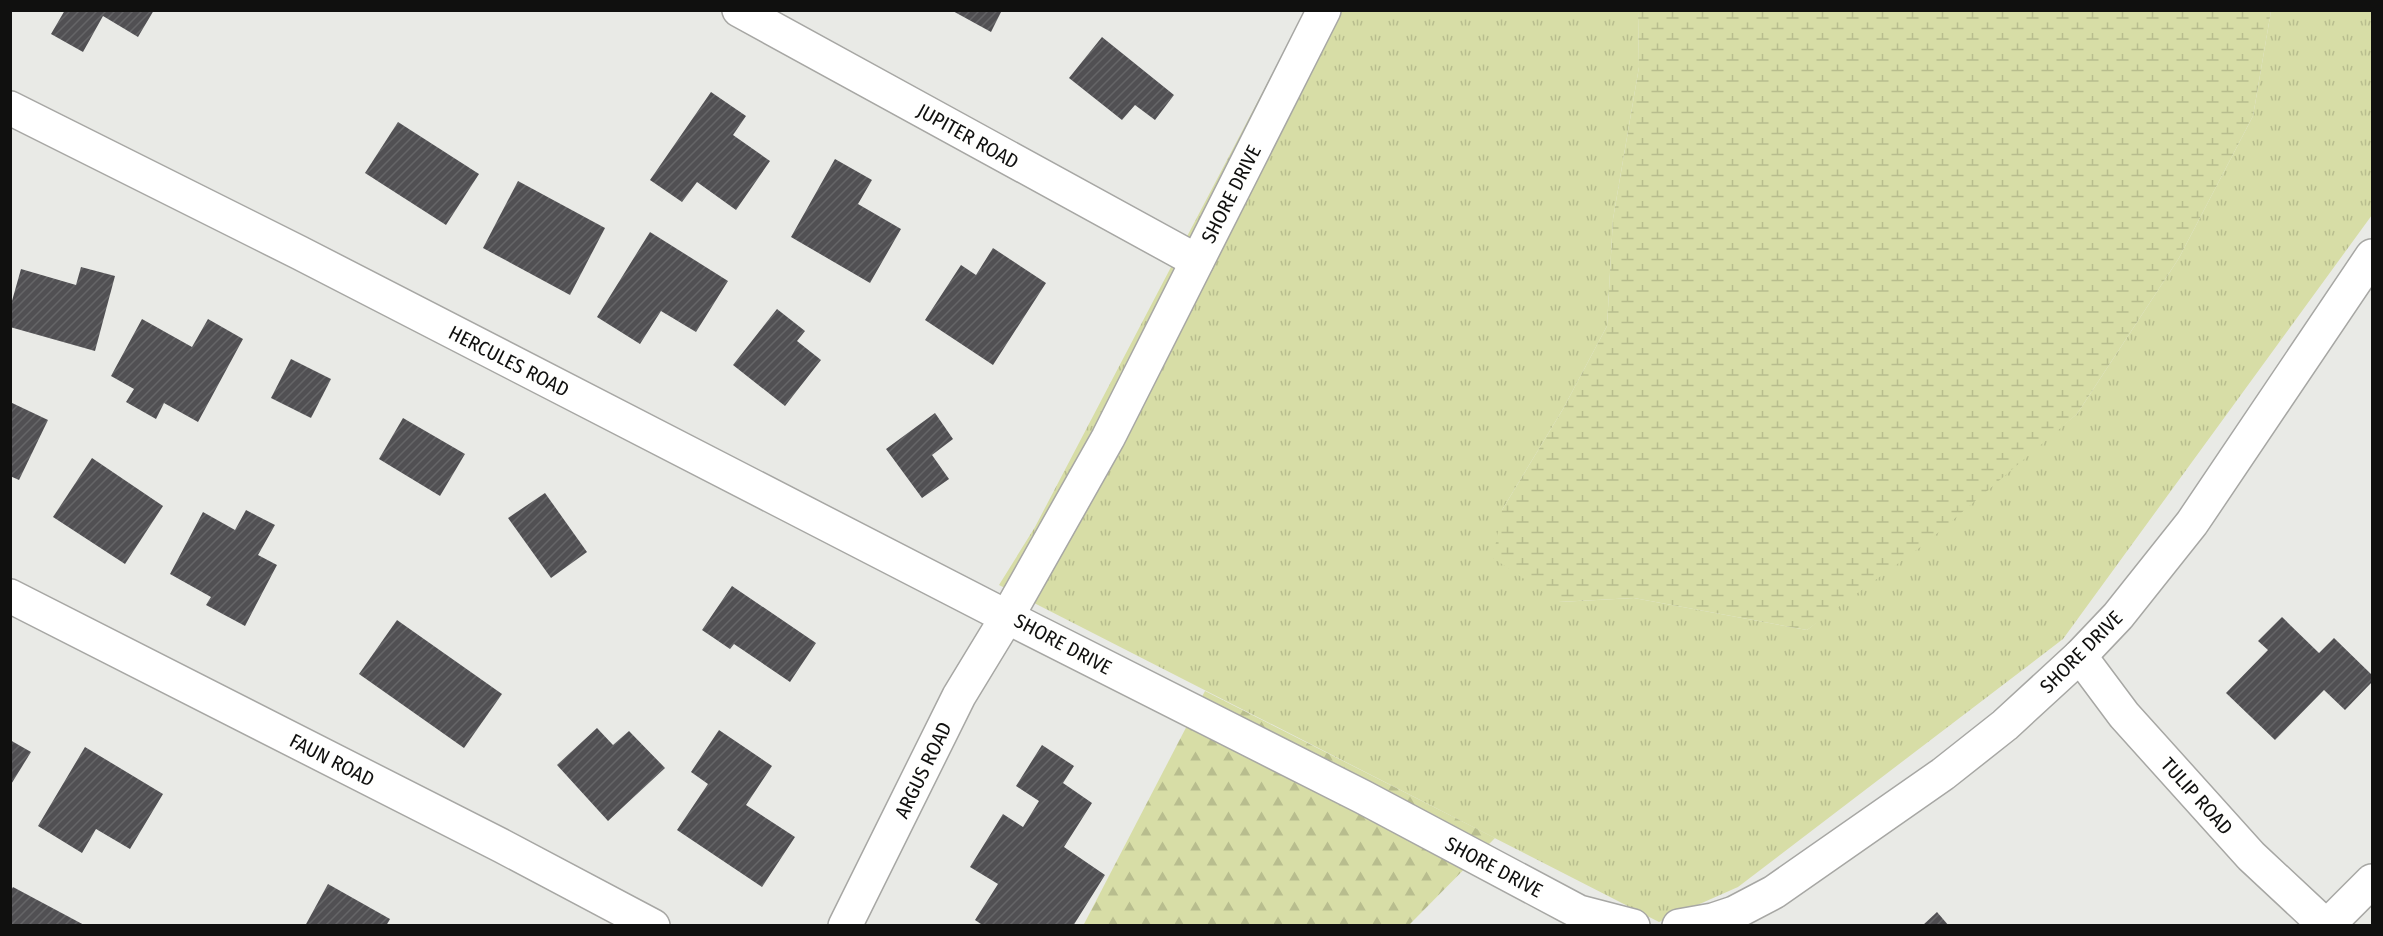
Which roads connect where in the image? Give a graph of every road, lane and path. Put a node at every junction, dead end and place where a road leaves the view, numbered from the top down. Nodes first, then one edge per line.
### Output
1 (739, 10) edge
2 (1324, 10) edge
3 (10, 108) edge
4 (2373, 256) edge
5 (1197, 261) junction
6 (10, 596) edge
7 (1007, 617) junction
8 (2080, 656) junction
9 (2373, 880) edge
10 (653, 926) edge
11 (845, 926) edge
12 (1633, 926) edge
13 (1679, 926) edge
14 (2326, 926) edge

1 - 5 street, JUPITER ROAD
2 - 5 street, SHORE DRIVE
3 - 7 street, HERCULES ROAD
4 - 8 street, SHORE DRIVE
5 - 7 street, SHORE DRIVE
6 - 10 street, FAUN ROAD
7 - 11 street, ARGUS ROAD
7 - 12 street, SHORE DRIVE
8 - 13 street, SHORE DRIVE
8 - 14 street, TULIP ROAD
9 - 14 street

